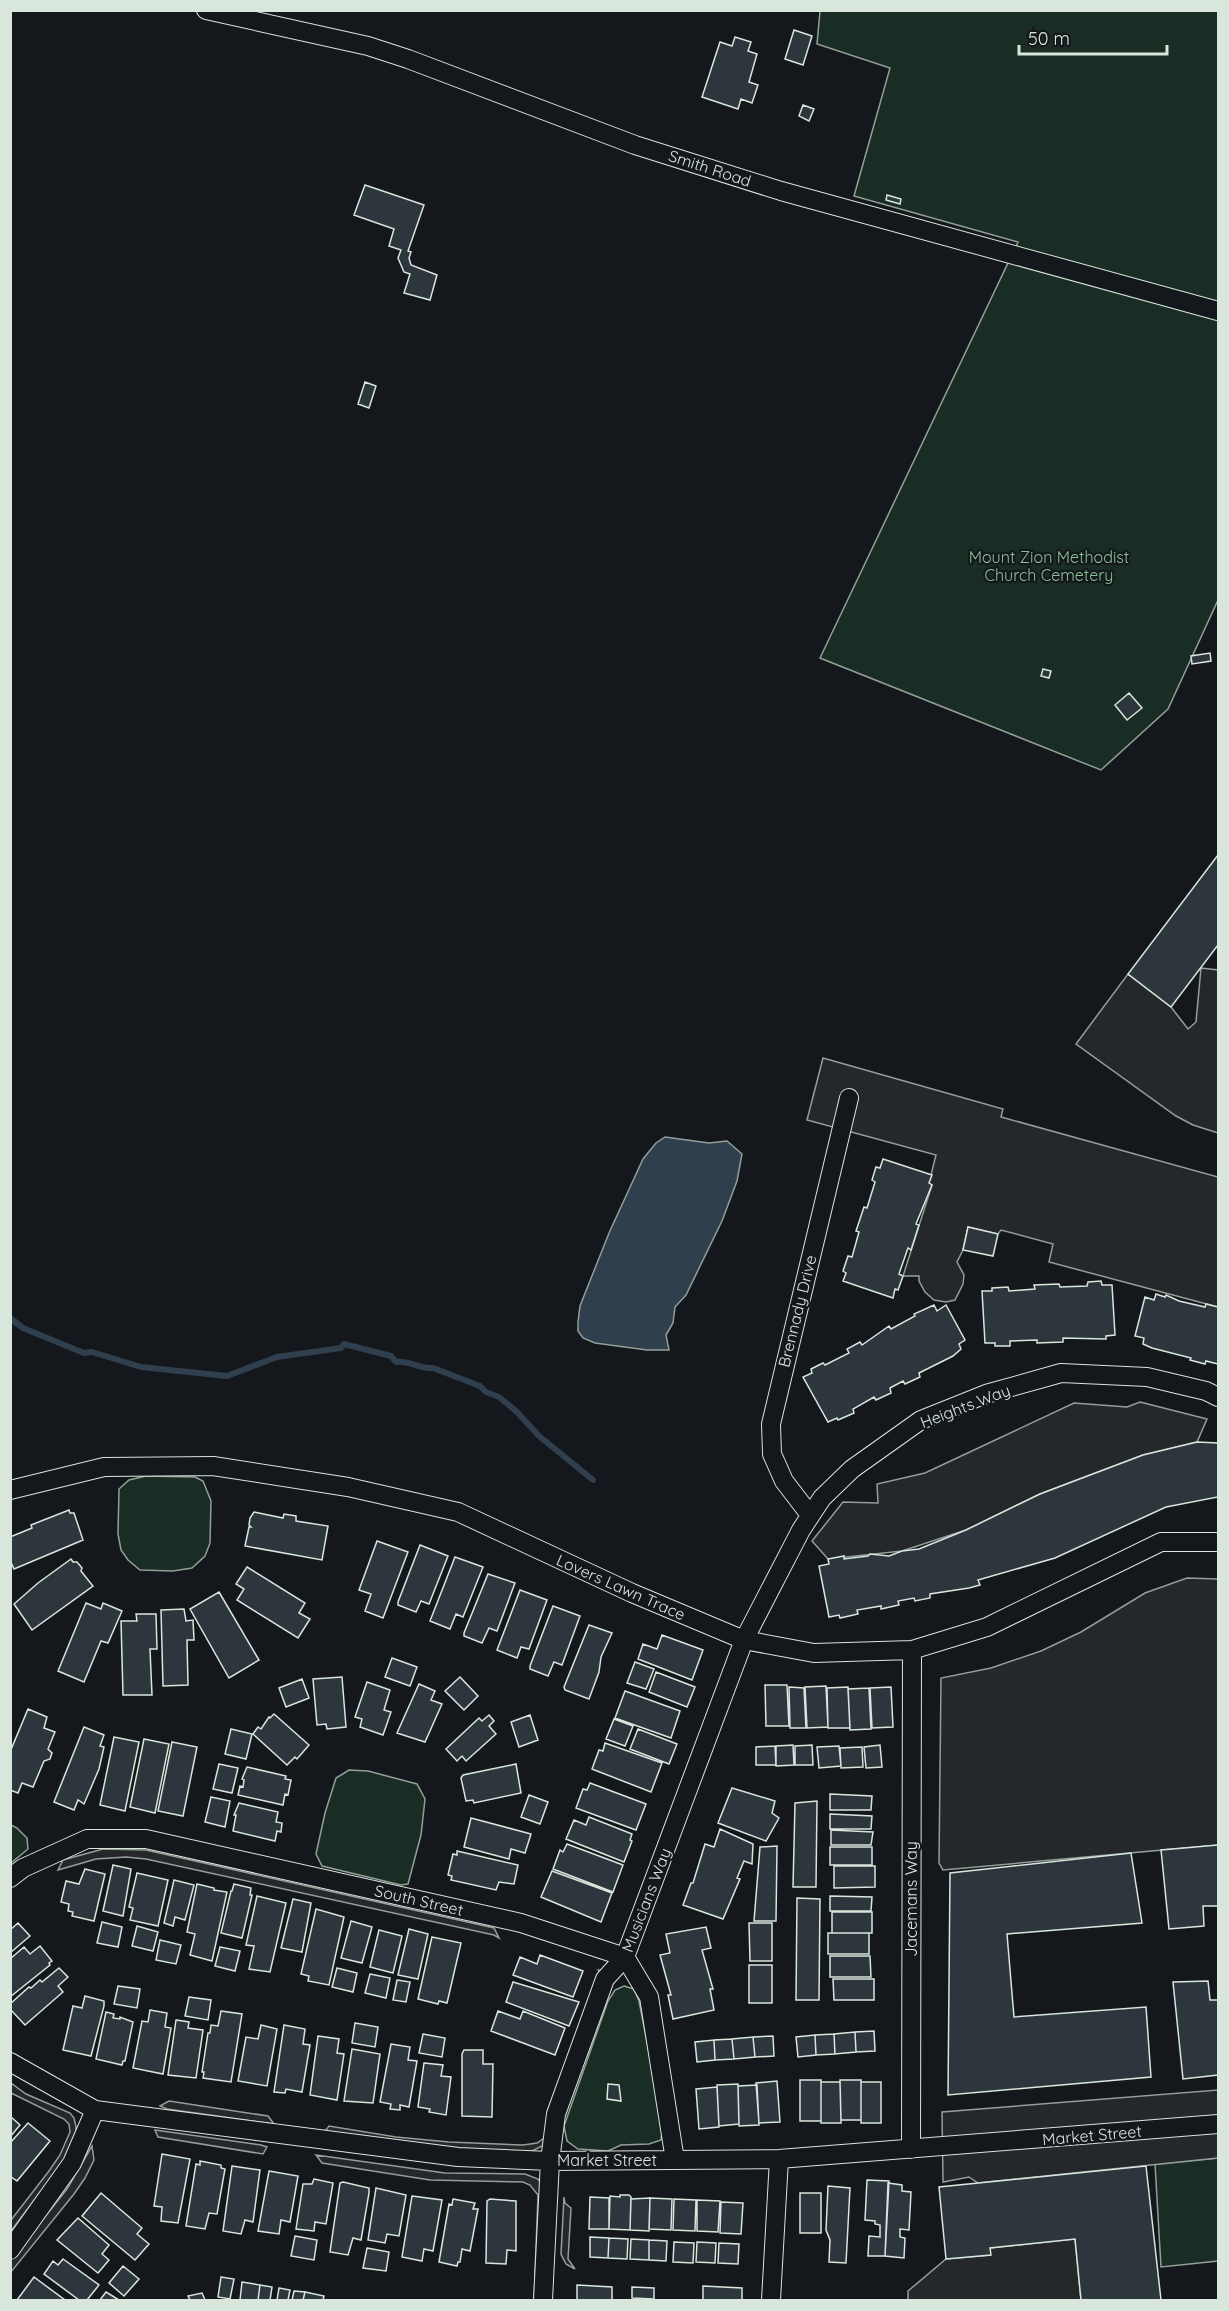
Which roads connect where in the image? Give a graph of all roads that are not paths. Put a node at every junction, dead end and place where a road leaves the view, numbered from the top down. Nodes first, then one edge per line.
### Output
1 (206, 10) edge
2 (1218, 310) edge
3 (849, 1098) dead end
4 (1218, 1397) edge
5 (10, 1490) edge
6 (810, 1515) junction
7 (1218, 1542) edge
8 (744, 1640) junction
9 (912, 1650) junction
10 (10, 1878) edge
11 (625, 1957) junction
12 (10, 2062) edge
13 (95, 2110) junction
14 (1218, 2124) edge
15 (911, 2149) junction
16 (779, 2159) junction
17 (675, 2160) junction
18 (550, 2161) junction
19 (10, 2250) edge
20 (543, 2301) edge
21 (771, 2301) edge

1 - 2 street, Smith Road
3 - 6 street, Brennady Drive
4 - 6 street, Heights Way
5 - 8 street, Lovers Lawn Trace
6 - 8 street, Heights Way
7 - 9 street, Lovers Lawn Trace
8 - 9 street, Lovers Lawn Trace
8 - 11 street, Musicians Way
9 - 15 street, Jacemans Way
10 - 11 street, South Street
11 - 17 street
11 - 18 street, Musicians Way
12 - 13 street, Market Street
13 - 18 street, Market Street
13 - 19 street
14 - 15 street, Market Street
15 - 16 street, Market Street
16 - 17 street, Market Street
16 - 21 street
17 - 18 street, Market Street
18 - 20 street, Musicians Way

